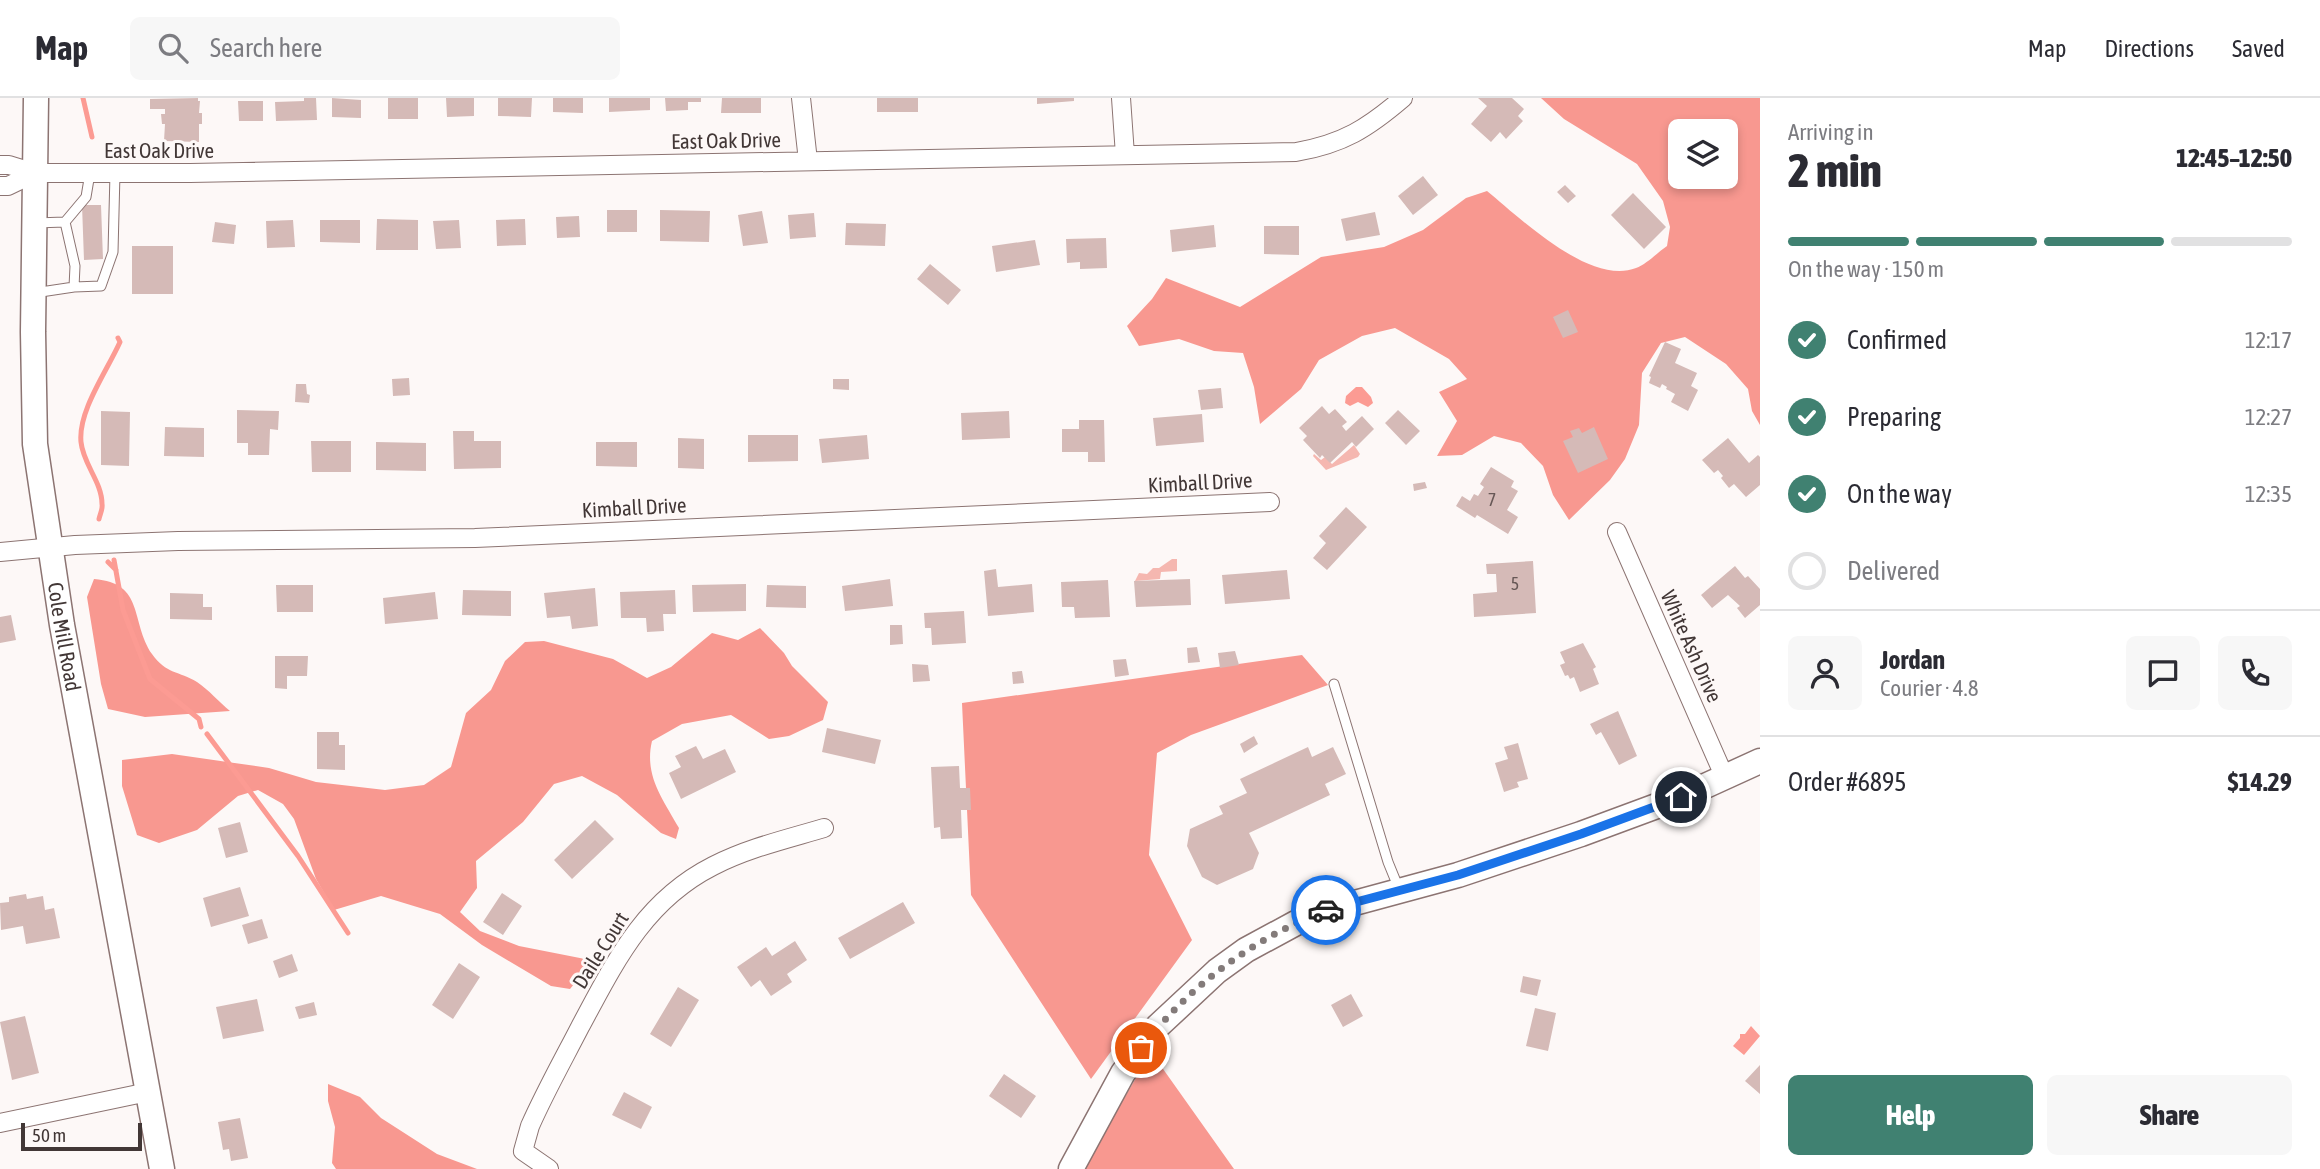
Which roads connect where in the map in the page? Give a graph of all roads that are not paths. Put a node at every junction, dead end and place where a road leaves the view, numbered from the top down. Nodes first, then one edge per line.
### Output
1 (36, 98) edge
2 (801, 98) edge
3 (1121, 98) edge
4 (1403, 98) edge
5 (1125, 155) junction
6 (808, 161) junction
7 (0, 165) edge
8 (35, 173) junction
9 (90, 173) junction
10 (115, 173) junction
11 (0, 186) edge
12 (65, 222) junction
13 (34, 223) junction
14 (74, 287) junction
15 (33, 293) junction
16 (1270, 502) dead end
17 (1616, 532) dead end
18 (49, 546) junction
19 (0, 552) edge
20 (1334, 684) dead end
21 (1760, 761) edge
22 (1725, 778) junction
23 (824, 828) dead end
24 (1399, 889) junction
25 (148, 1092) junction
26 (0, 1123) edge
27 (162, 1169) edge
28 (549, 1169) edge
29 (1071, 1169) edge

1 - 8 street, Cole Mill Road
2 - 6 street
3 - 5 street
4 - 5 street, East Oak Drive
5 - 6 street, East Oak Drive
6 - 10 street, East Oak Drive
7 - 8 street, East Oak Drive
8 - 9 street, East Oak Drive
8 - 11 street, East Oak Drive
8 - 13 street, Cole Mill Road
9 - 10 street, East Oak Drive
9 - 12 lane
10 - 14 lane
12 - 13 lane
12 - 14 lane
13 - 15 street, Cole Mill Road
14 - 15 lane
15 - 18 street, Cole Mill Road
16 - 18 street, Kimball Drive
17 - 22 street, White Ash Drive
18 - 19 street, Kimball Drive
18 - 25 street, Cole Mill Road
20 - 24 lane
21 - 22 street
22 - 24 street
23 - 28 street, Daile Court
24 - 29 street
25 - 26 street
25 - 27 street, Cole Mill Road

